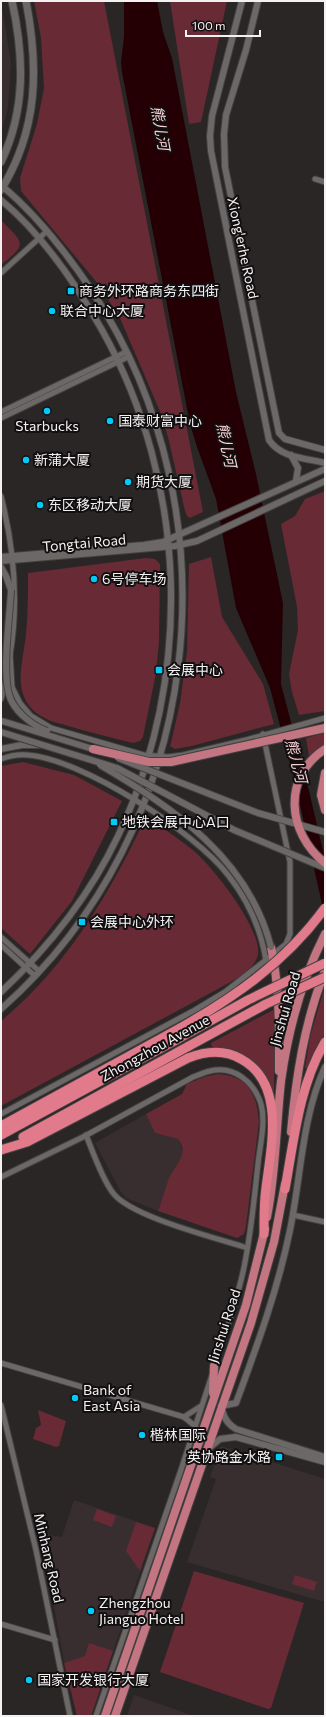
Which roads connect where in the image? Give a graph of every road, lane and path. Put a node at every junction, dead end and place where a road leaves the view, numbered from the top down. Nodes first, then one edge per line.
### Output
1 (12, 1) edge
2 (26, 1) edge
3 (242, 1) edge
4 (258, 1) edge
5 (1, 162) edge
6 (315, 180) dead end
7 (325, 182) edge
8 (2, 187) edge
9 (1, 200) edge
10 (47, 231) junction
11 (38, 239) junction
12 (1, 272) edge
13 (127, 354) junction
14 (117, 359) junction
15 (1, 412) edge
16 (1, 418) edge
17 (325, 450) edge
18 (291, 455) junction
19 (325, 463) edge
20 (325, 469) edge
21 (296, 481) junction
22 (325, 481) edge
23 (1, 496) edge
24 (179, 535) junction
25 (168, 540) junction
26 (180, 545) junction
27 (169, 547) junction
28 (1, 557) edge
29 (12, 558) junction
30 (1, 561) edge
31 (1, 567) edge
32 (10, 653) junction
33 (1, 699) edge
34 (325, 718) edge
35 (1, 720) edge
36 (325, 728) edge
37 (1, 732) edge
38 (263, 734) junction
39 (69, 741) junction
40 (43, 745) junction
41 (1, 749) edge
42 (93, 749) junction
43 (325, 749) edge
44 (148, 755) junction
45 (160, 757) junction
46 (1, 759) edge
47 (90, 760) junction
48 (325, 774) edge
49 (133, 800) junction
50 (143, 806) junction
51 (325, 810) edge
52 (325, 832) edge
53 (325, 863) edge
54 (325, 868) edge
55 (325, 908) edge
56 (325, 934) edge
57 (1, 937) edge
58 (1, 946) edge
59 (272, 951) junction
60 (266, 961) junction
61 (325, 963) edge
62 (28, 965) junction
63 (325, 971) edge
64 (37, 974) junction
65 (325, 976) edge
66 (1, 992) edge
67 (1, 1009) edge
68 (174, 1036) junction
69 (325, 1042) edge
70 (325, 1068) edge
71 (279, 1110) junction
72 (1, 1114) edge
73 (1, 1126) edge
74 (1, 1135) edge
75 (86, 1135) junction
76 (1, 1150) edge
77 (1, 1177) edge
78 (285, 1189) junction
79 (293, 1214) junction
80 (325, 1222) edge
81 (264, 1234) junction
82 (247, 1248) junction
83 (1, 1362) edge
84 (214, 1366) junction
85 (213, 1404) junction
86 (1, 1405) edge
87 (202, 1405) junction
88 (221, 1406) junction
89 (184, 1417) junction
90 (195, 1426) junction
91 (201, 1438) junction
92 (206, 1450) junction
93 (325, 1457) edge
94 (325, 1462) edge
95 (1, 1624) edge
96 (55, 1640) junction
97 (70, 1716) edge
98 (96, 1716) edge
99 (105, 1716) edge
100 (115, 1716) edge

1 - 5 main road
2 - 8 main road
3 - 18 street, Xiong'erhe Road
4 - 17 street, Xiong'erhe Road
6 - 7 street
8 - 10 street
9 - 11 street
10 - 11 street
10 - 13 street
11 - 12 street
11 - 14 street
13 - 14 street
13 - 24 street
14 - 15 street
14 - 16 street
14 - 25 street
18 - 19 street, Xiong'erhe Road
18 - 21 street
20 - 21 street
21 - 24 street, Tongtai Road
22 - 26 street, Tongtai Road
23 - 29 street
24 - 25 street, Tongtai Road
24 - 26 street
25 - 27 street
25 - 29 street, Tongtai Road
26 - 27 street, Tongtai Road
26 - 45 street
27 - 29 street, Tongtai Road
27 - 44 street
28 - 29 street, Tongtai Road
29 - 30 street, Tongtai Road
29 - 32 street
31 - 39 street, bridge
32 - 33 street
32 - 44 street
34 - 38 street
35 - 39 street, bridge
36 - 42 main road, bridge
37 - 40 street, bridge
38 - 45 street
38 - 59 street
39 - 42 street, bridge
40 - 41 street, bridge
40 - 47 street, bridge
42 - 52 street, bridge
43 - 53 main road, bridge
44 - 45 street
44 - 49 street
45 - 50 street
46 - 49 street
47 - 54 street, bridge
47 - 59 street, bridge
48 - 51 main road
49 - 50 street
49 - 62 street
50 - 60 street
50 - 64 street
55 - 68 highway, bridge
56 - 71 main road, Jinshui Road
57 - 62 street
58 - 62 street
59 - 60 street
59 - 71 main road
60 - 72 street
61 - 68 highway, Zhongzhou Avenue, bridge
62 - 64 street
62 - 66 street
63 - 78 main road, Jinshui Road
64 - 67 street
65 - 76 highway, Zhongzhou Avenue, bridge
68 - 73 highway
68 - 74 highway, Zhongzhou Avenue
69 - 78 highway
70 - 79 street
71 - 81 main road, Jinshui Road
75 - 77 street
75 - 82 street
75 - 82 street
76 - 81 highway
78 - 88 main road, Jinshui Road
79 - 80 street
79 - 88 street
81 - 85 main road, Jinshui Road
82 - 84 street
83 - 89 street
84 - 85 main road
84 - 87 street
85 - 91 main road, Jinshui Road
86 - 96 street, Minhang Road
87 - 89 street
87 - 90 street
88 - 92 main road, Jinshui Road
88 - 93 street
89 - 90 street
90 - 91 street
90 - 98 street
91 - 99 main road, Jinshui Road
92 - 94 street
92 - 100 main road, Jinshui Road
95 - 96 street
96 - 97 street, Minhang Road

